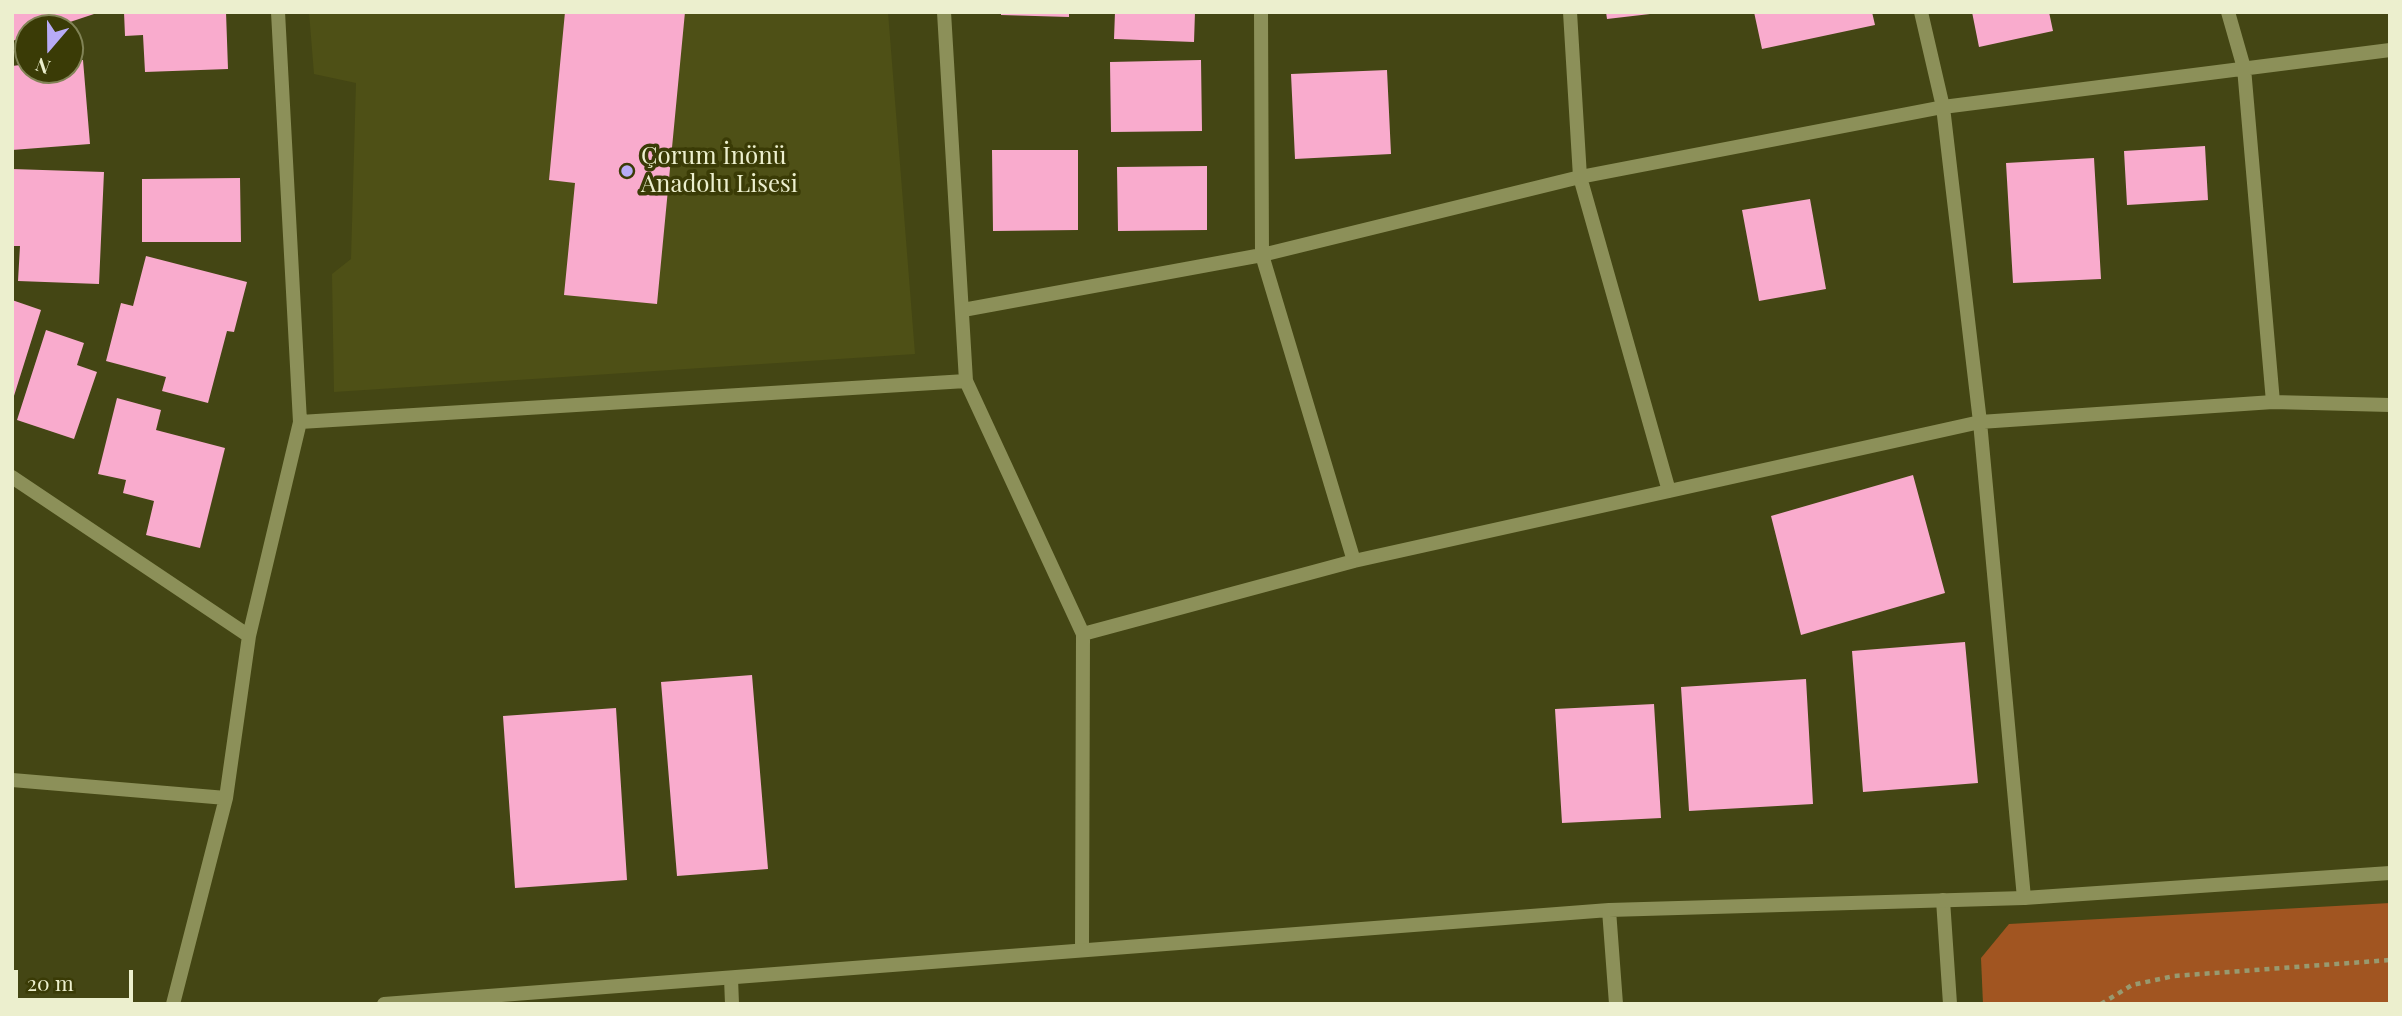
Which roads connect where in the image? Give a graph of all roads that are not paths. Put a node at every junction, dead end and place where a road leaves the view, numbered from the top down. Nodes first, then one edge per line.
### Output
1 (278, 12) edge
2 (944, 12) edge
3 (1261, 12) edge
4 (1570, 12) edge
5 (1921, 12) edge
6 (2228, 12) edge
7 (2390, 50) edge
8 (2245, 68) junction
9 (1943, 107) junction
10 (1580, 177) junction
11 (1262, 255) junction
12 (963, 310) junction
13 (966, 381) junction
14 (2273, 402) junction
15 (2390, 405) edge
16 (300, 422) junction
17 (1980, 422) junction
18 (12, 477) edge
19 (1669, 491) junction
20 (1354, 561) junction
21 (1083, 634) junction
22 (248, 636) junction
23 (12, 780) edge
24 (226, 798) junction
25 (2390, 873) edge
26 (2024, 898) junction
27 (1943, 900) junction
28 (1609, 910) junction
29 (1082, 949) junction
30 (731, 978) junction
31 (173, 1004) edge
32 (384, 1004) edge
33 (732, 1004) edge
34 (1616, 1004) edge
35 (1950, 1004) edge

1 - 16 street
2 - 12 street
3 - 11 street
4 - 10 street
5 - 9 street
6 - 8 street
7 - 8 street
8 - 9 street
8 - 14 street
9 - 10 street
9 - 17 street
10 - 11 street
10 - 19 street
11 - 12 street
11 - 20 street
12 - 13 street
13 - 16 street
13 - 21 street
14 - 15 street
14 - 17 street
16 - 22 street
17 - 19 street
17 - 26 street
18 - 22 street
19 - 20 street
20 - 21 street
21 - 29 street
22 - 24 street
23 - 24 street
24 - 31 street
25 - 26 street
26 - 27 street
27 - 28 street
27 - 35 street
28 - 29 street
28 - 34 street
29 - 30 street
30 - 32 street
30 - 33 street

